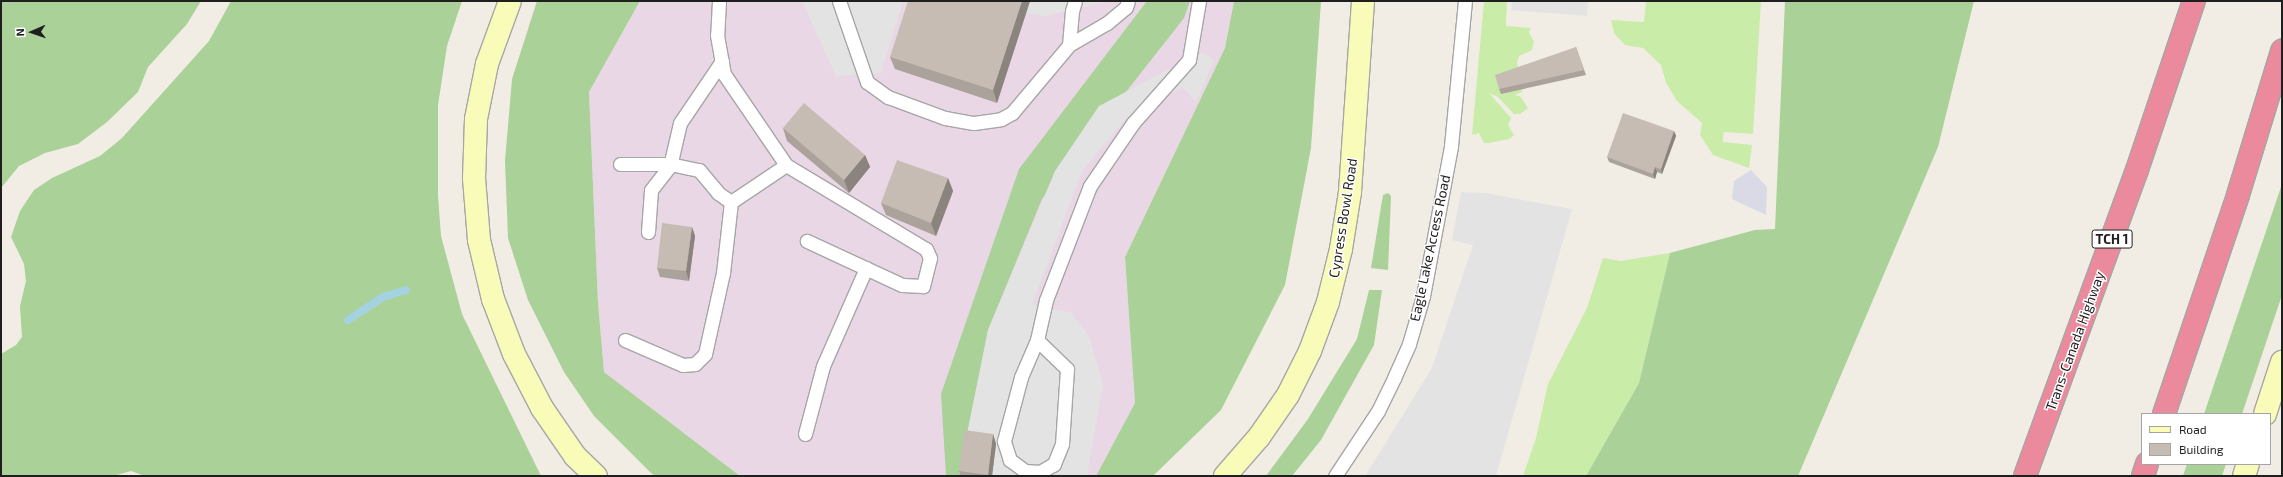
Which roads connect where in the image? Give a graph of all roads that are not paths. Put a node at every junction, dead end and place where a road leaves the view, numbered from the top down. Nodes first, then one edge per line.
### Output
1 (510, 1) edge
2 (719, 1) edge
3 (839, 1) edge
4 (1075, 1) edge
5 (1128, 1) edge
6 (1198, 1) edge
7 (1363, 1) edge
8 (1465, 1) edge
9 (2194, 1) edge
10 (1069, 45) junction
11 (2282, 51) edge
12 (722, 61) junction
13 (2282, 103) edge
14 (620, 164) dead end
15 (670, 164) junction
16 (786, 165) junction
17 (2238, 195) junction
18 (730, 202) junction
19 (648, 232) dead end
20 (807, 241) dead end
21 (866, 268) junction
22 (625, 340) dead end
23 (1037, 340) junction
24 (2282, 362) edge
25 (2164, 413) edge
26 (2264, 413) edge
27 (806, 434) dead end
28 (2147, 465) edge
29 (2248, 465) edge
30 (596, 476) edge
31 (1224, 476) edge
32 (1335, 476) edge
33 (2025, 476) edge
34 (2143, 476) edge
35 (2244, 476) edge

1 - 30 street
2 - 12 lane
3 - 10 lane
4 - 10 lane
5 - 10 lane
6 - 23 lane
7 - 31 street, Cypress Bowl Road
8 - 32 lane, Eagle Lake Access Road
9 - 33 highway, Trans-Canada Highway / TCH 1
11 - 17 highway
12 - 15 lane
12 - 16 lane
13 - 17 highway
14 - 15 lane
15 - 18 lane
15 - 19 lane
16 - 18 lane
16 - 21 lane
17 - 25 highway
18 - 22 lane
20 - 21 lane
21 - 27 lane
23 - 23 lane
24 - 26 street
28 - 34 highway
29 - 35 street

